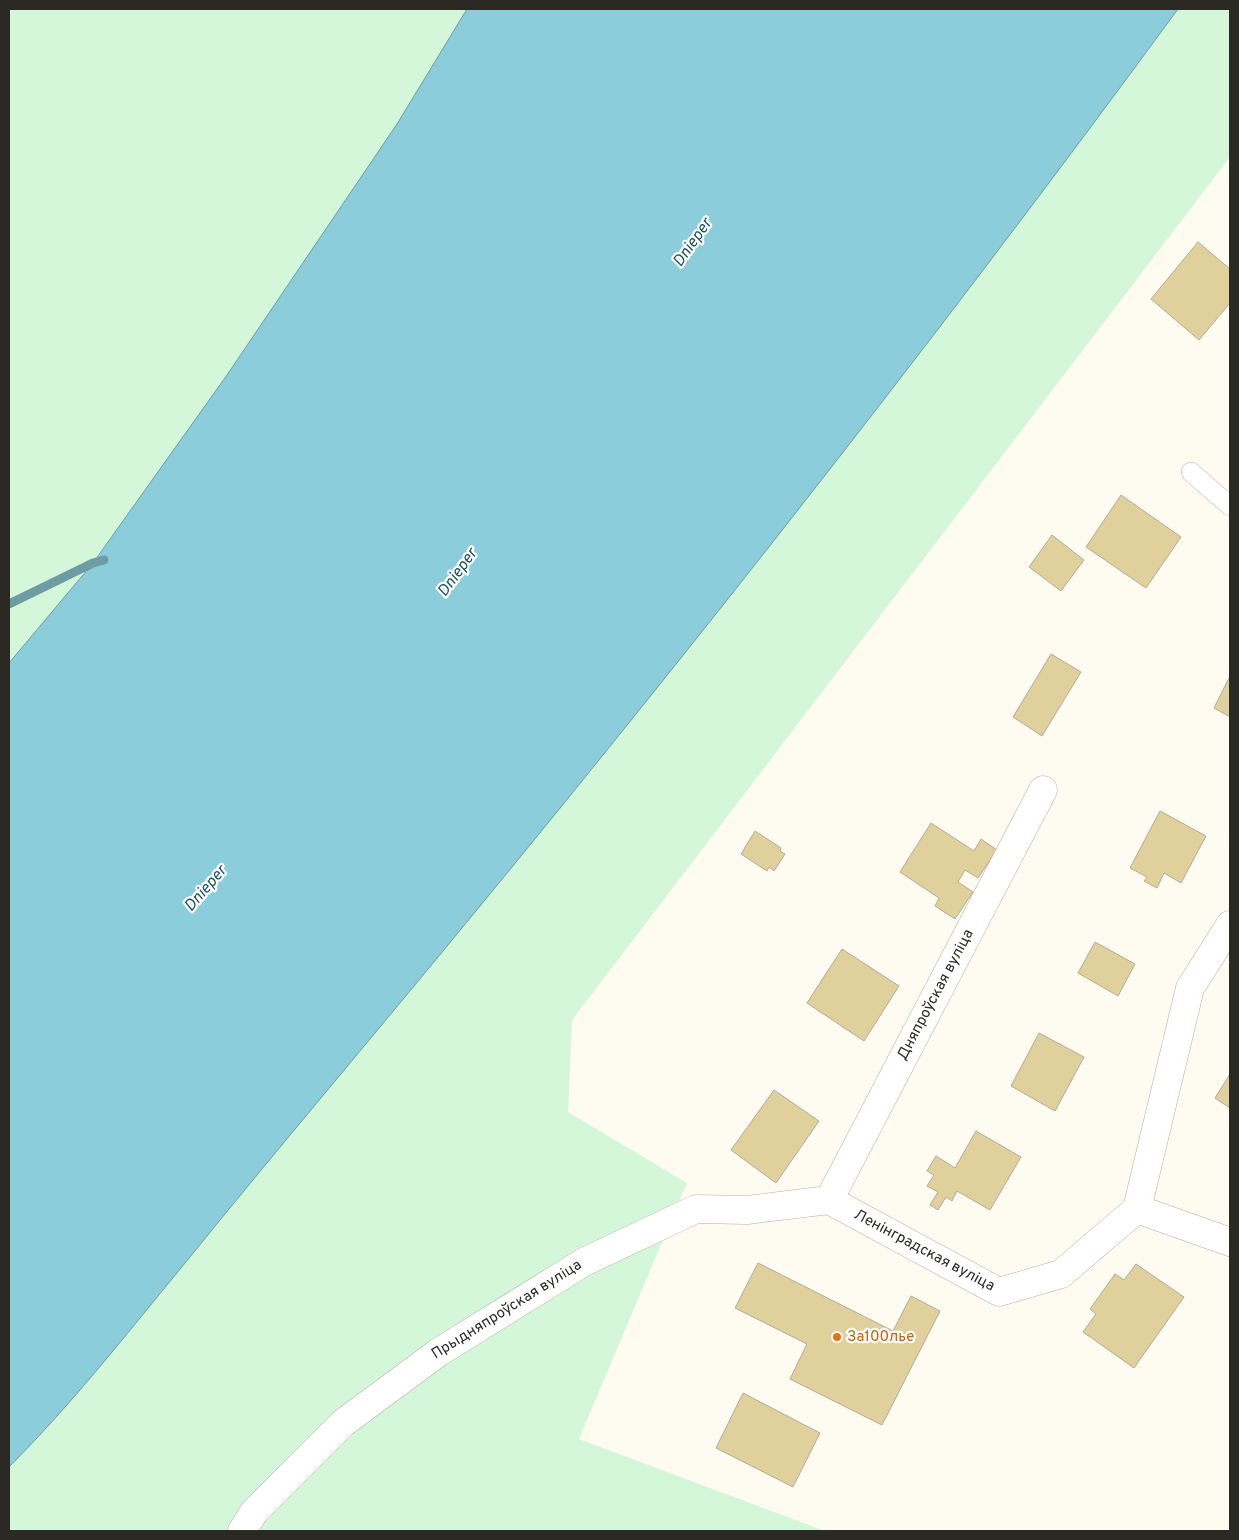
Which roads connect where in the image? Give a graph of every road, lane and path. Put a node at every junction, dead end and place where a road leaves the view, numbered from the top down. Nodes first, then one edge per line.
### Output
1 (1190, 472) dead end
2 (1230, 506) edge
3 (1043, 790) dead end
4 (1230, 925) edge
5 (829, 1200) junction
6 (1137, 1209) junction
7 (1230, 1242) edge
8 (242, 1531) edge

1 - 2 lane
3 - 5 street, Дняпроўская вуліца
4 - 6 street
5 - 6 street, Ленінградская вуліца
5 - 8 street, Прыдняпроўская вуліца
6 - 7 street

